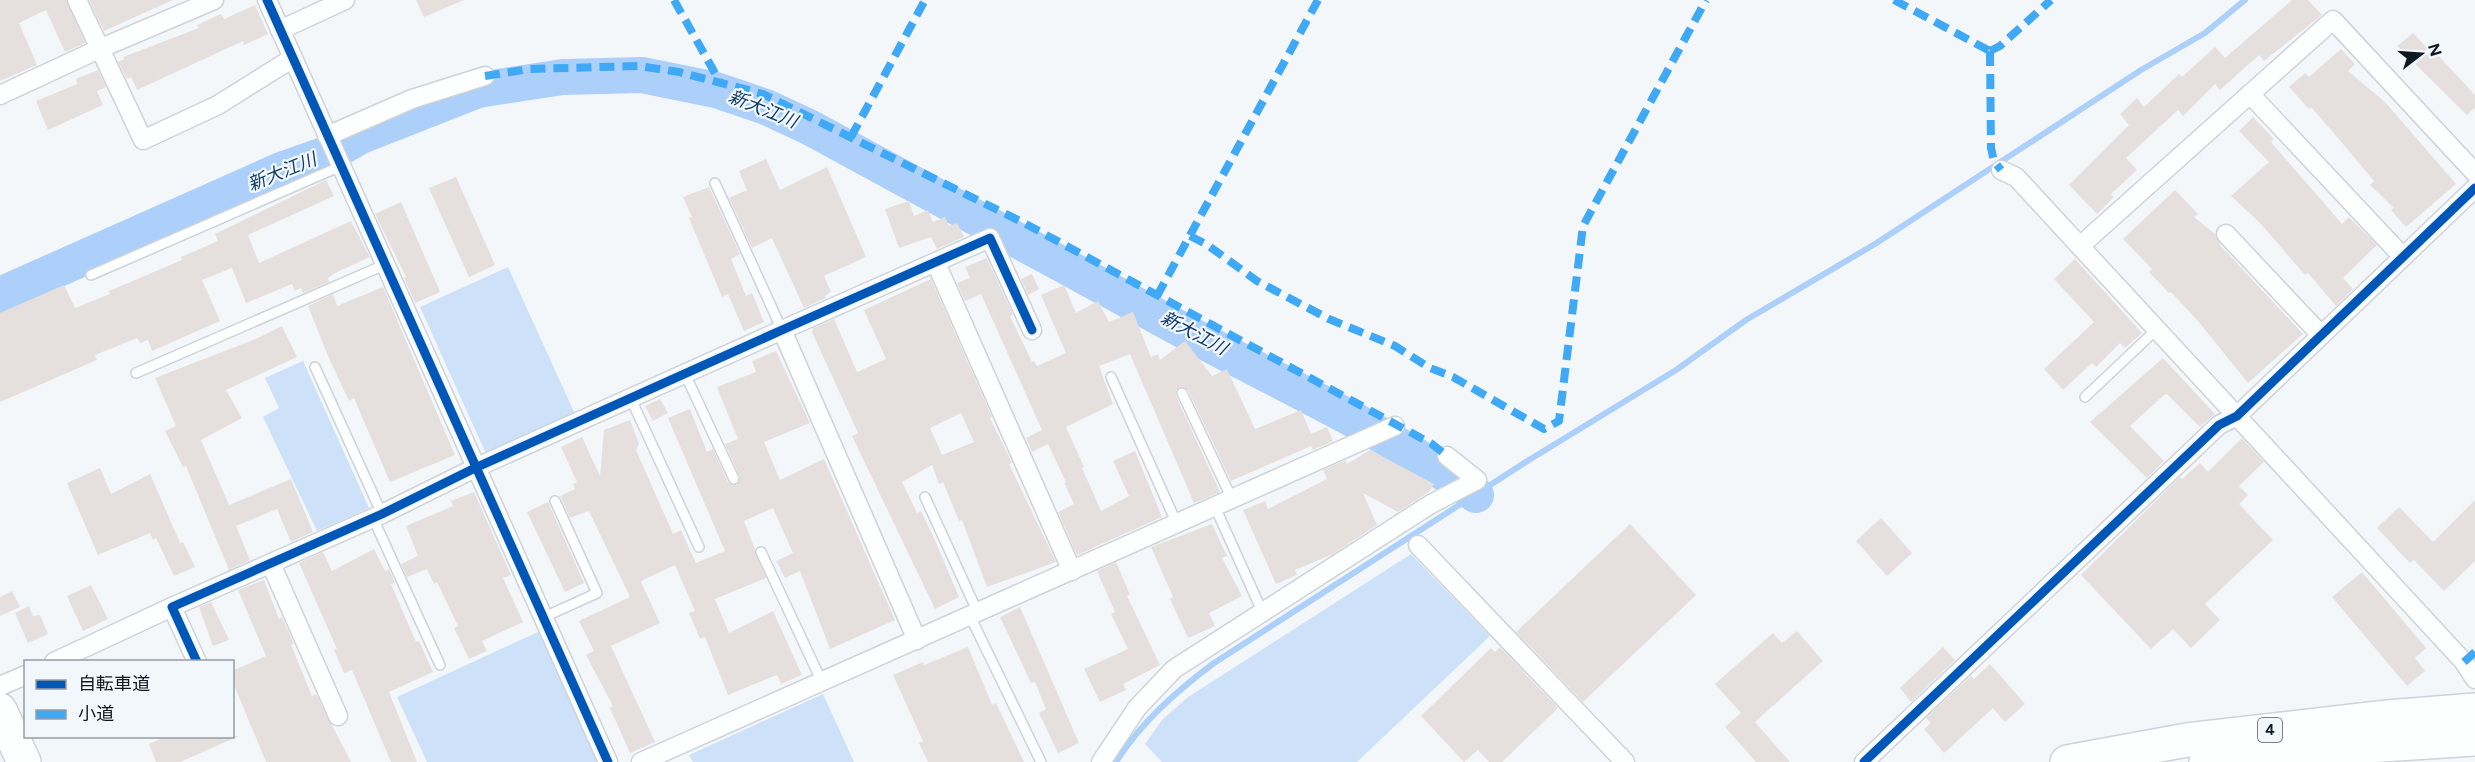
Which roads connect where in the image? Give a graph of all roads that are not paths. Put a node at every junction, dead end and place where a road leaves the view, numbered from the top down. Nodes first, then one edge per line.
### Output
1 (77, 0) edge
2 (214, 0) edge
3 (267, 0) edge
4 (345, 0) edge
5 (280, 30) junction
6 (99, 49) junction
7 (295, 62) junction
8 (485, 76) dead end
9 (2250, 94) junction
10 (0, 95) edge
11 (329, 138) junction
12 (339, 162) junction
13 (2001, 170) dead end
14 (2475, 172) edge
15 (715, 183) dead end
16 (2475, 188) edge
17 (2226, 234) dead end
18 (2080, 246) junction
19 (2403, 257) junction
20 (936, 262) junction
21 (384, 265) junction
22 (91, 275) dead end
23 (782, 330) junction
24 (1032, 330) dead end
25 (2156, 330) junction
26 (2321, 335) junction
27 (315, 367) dead end
28 (136, 373) dead end
29 (685, 374) junction
30 (1111, 377) dead end
31 (1182, 393) dead end
32 (2085, 397) dead end
33 (631, 399) junction
34 (2237, 416) junction
35 (1394, 427) dead end
36 (1447, 456) dead end
37 (475, 468) junction
38 (734, 479) dead end
39 (925, 497) dead end
40 (1232, 499) junction
41 (555, 501) dead end
42 (1215, 507) junction
43 (378, 516) junction
44 (1177, 524) junction
45 (1418, 545) dead end
46 (699, 547) dead end
47 (760, 552) dead end
48 (271, 564) junction
49 (1072, 571) junction
50 (172, 607) junction
51 (1262, 611) junction
52 (974, 615) junction
53 (542, 618) junction
54 (917, 640) junction
55 (58, 660) edge
56 (196, 660) edge
57 (440, 665) dead end
58 (24, 676) edge
59 (2475, 679) edge
60 (822, 682) junction
61 (0, 686) edge
62 (0, 710) edge
63 (2475, 710) edge
64 (338, 716) dead end
65 (2475, 739) edge
66 (24, 762) edge
67 (608, 762) edge
68 (640, 762) edge
69 (1041, 762) edge
70 (1101, 762) edge
71 (1624, 762) edge
72 (1864, 762) edge
73 (2067, 762) edge
74 (2206, 762) edge

1 - 6 street
2 - 6 street
3 - 5 street
4 - 5 street
5 - 7 street
6 - 7 street
6 - 10 street
7 - 11 street
8 - 11 street
9 - 14 street
9 - 18 street
9 - 19 street
11 - 12 street
12 - 21 street
12 - 22 lane
13 - 18 street
15 - 23 lane
16 - 19 street
17 - 26 street
18 - 25 street
19 - 26 street
20 - 23 street
20 - 24 street
20 - 49 street
21 - 28 lane
21 - 37 street
23 - 29 street
23 - 54 street
25 - 32 lane
25 - 34 street
26 - 34 street
27 - 43 lane
29 - 33 street
29 - 38 lane
30 - 44 lane
31 - 40 lane
33 - 37 street
33 - 46 lane
34 - 59 street
34 - 72 street
35 - 40 street
36 - 51 street
37 - 43 street
37 - 53 street
39 - 52 lane
40 - 42 street
41 - 53 lane
42 - 44 street
42 - 51 lane
43 - 48 street
43 - 57 lane
44 - 49 street
45 - 71 street
47 - 60 lane
48 - 50 street
48 - 64 street
49 - 52 street
50 - 55 street
50 - 56 street
51 - 70 street
52 - 54 street
52 - 69 lane
53 - 67 street
54 - 60 street
58 - 61 street
60 - 68 street
62 - 66 highway
63 - 73 highway, 4
65 - 74 highway, 4

